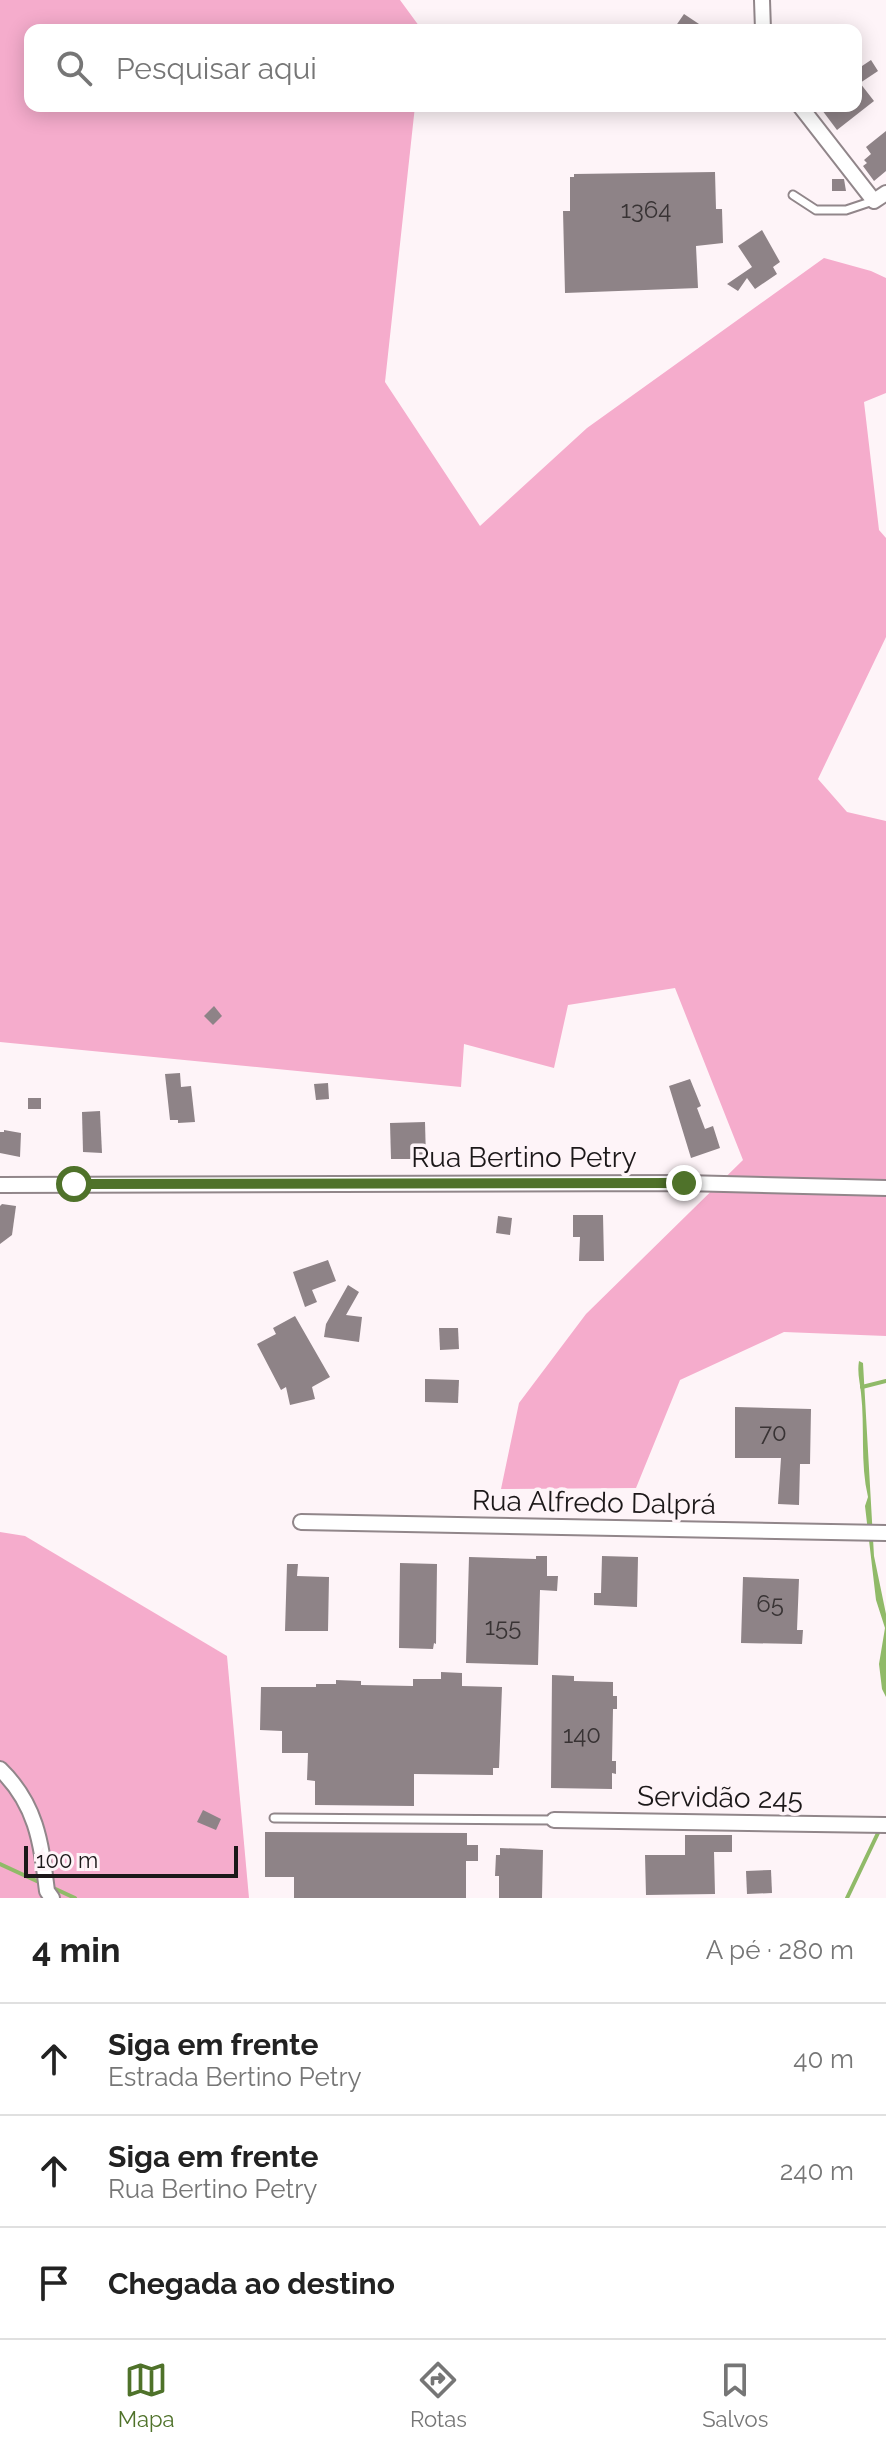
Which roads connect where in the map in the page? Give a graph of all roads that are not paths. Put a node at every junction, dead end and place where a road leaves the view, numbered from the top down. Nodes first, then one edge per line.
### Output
1 (762, 0) edge
2 (763, 24) edge
3 (805, 112) edge
4 (793, 195) dead end
5 (880, 197) edge
6 (0, 1185) edge
7 (886, 1188) edge
8 (301, 1522) dead end
9 (886, 1533) edge
10 (0, 1769) edge
11 (274, 1818) dead end
12 (554, 1820) joint
13 (886, 1825) edge
14 (52, 1898) edge

1 - 2 street
3 - 5 street
4 - 5 lane
6 - 7 street, Rua Bertino Petry
8 - 9 street, Rua Alfredo Dalprá
10 - 14 street
11 - 12 lane
12 - 13 street, Servidão 245

